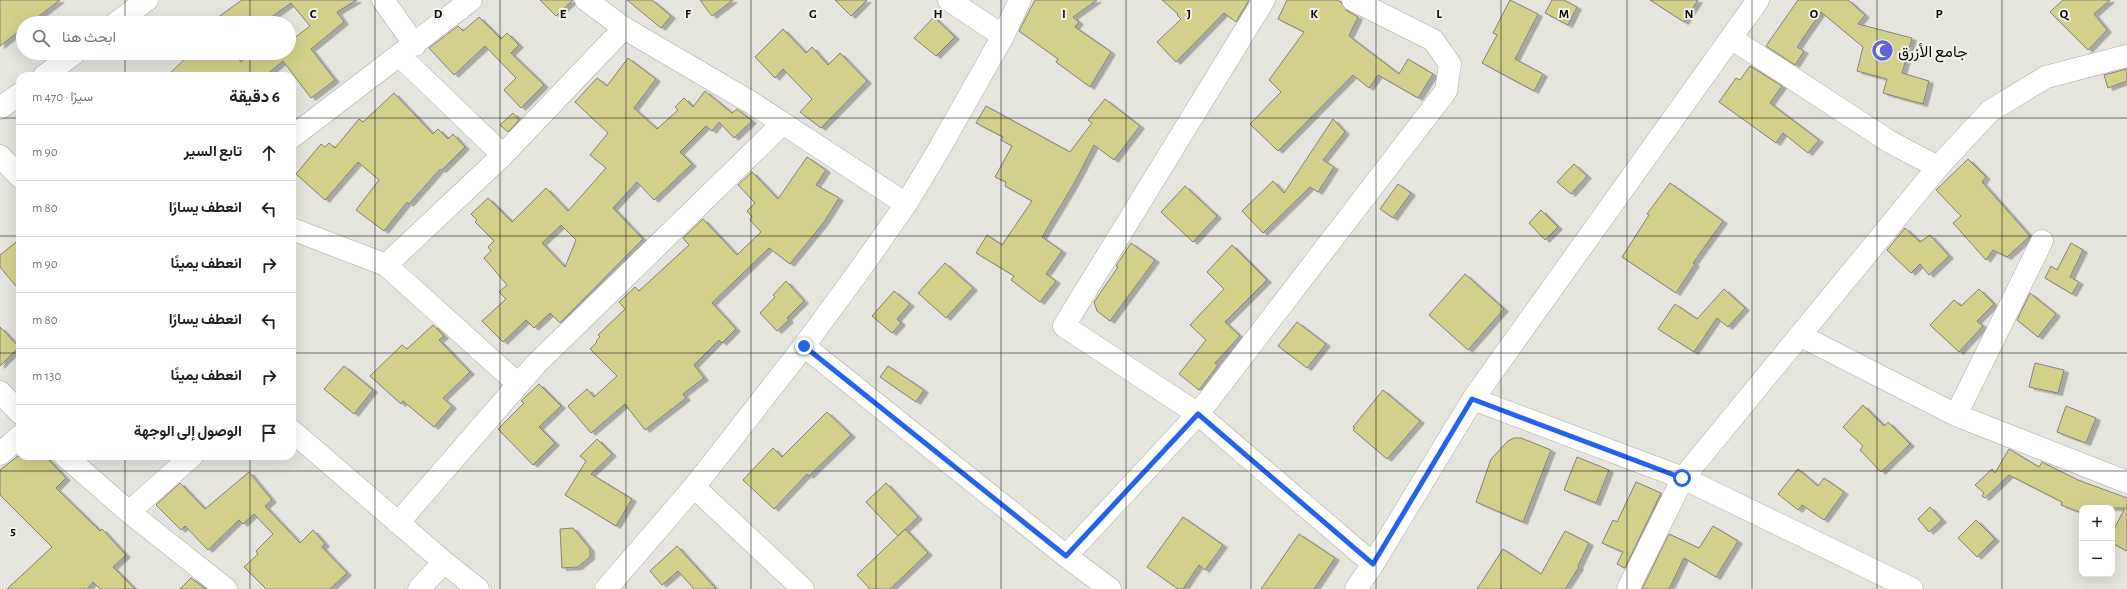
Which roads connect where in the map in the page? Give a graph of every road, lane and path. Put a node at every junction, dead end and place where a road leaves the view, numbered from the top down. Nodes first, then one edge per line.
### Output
1 (147, 0) edge
2 (383, 0) edge
3 (471, 0) edge
4 (586, 0) edge
5 (948, 0) edge
6 (1020, 0) edge
7 (1264, 0) edge
8 (1353, 0) edge
9 (1758, 0) edge
10 (125, 16) edge
11 (624, 28) junction
12 (1003, 36) junction
13 (1731, 38) junction
14 (408, 50) junction
15 (2127, 56) edge
16 (66, 60) edge
17 (49, 72) edge
18 (16, 97) edge
19 (0, 108) edge
20 (782, 124) junction
21 (296, 135) edge
22 (503, 155) junction
23 (0, 156) edge
24 (1938, 168) junction
25 (16, 173) edge
26 (906, 204) junction
27 (296, 231) edge
28 (2042, 241) dead end
29 (386, 265) junction
30 (1800, 336) junction
31 (804, 346) junction
32 (518, 384) junction
33 (0, 392) edge
34 (1472, 399) junction
35 (16, 409) edge
36 (1198, 414) junction
37 (1956, 415) junction
38 (296, 434) edge
39 (16, 440) edge
40 (0, 454) edge
41 (70, 460) edge
42 (188, 460) edge
43 (1682, 478) junction
44 (2127, 482) edge
45 (694, 487) junction
46 (129, 512) junction
47 (398, 523) junction
48 (1066, 556) junction
49 (444, 562) junction
50 (1373, 564) junction
51 (796, 587) edge
52 (226, 589) edge
53 (419, 589) edge
54 (478, 589) edge
55 (606, 589) edge
56 (1110, 589) edge
57 (1356, 589) edge
58 (1628, 589) edge
59 (1912, 589) edge

1 - 10 street
2 - 14 street
3 - 14 street
4 - 11 street
5 - 12 street
6 - 12 street
7 - 36 street
8 - 36 street
9 - 13 street
11 - 20 street
11 - 22 street
12 - 26 street
13 - 24 street
13 - 34 street
14 - 21 street
14 - 22 street
15 - 24 street
16 - 17 street
18 - 19 street
20 - 26 street
20 - 32 street
22 - 29 street
23 - 25 street
24 - 30 street
26 - 31 street
27 - 29 street
28 - 37 street
29 - 32 street
30 - 37 street
30 - 43 street
31 - 45 street
31 - 48 street
32 - 47 street
33 - 35 street
34 - 43 street
34 - 50 street
36 - 48 street
36 - 50 street
37 - 44 street
38 - 47 street
39 - 40 street
41 - 46 street
42 - 46 street
43 - 58 street
43 - 59 street
45 - 51 street
45 - 55 street
46 - 52 street
47 - 49 street
48 - 56 street
49 - 53 street
49 - 54 street
50 - 57 street

